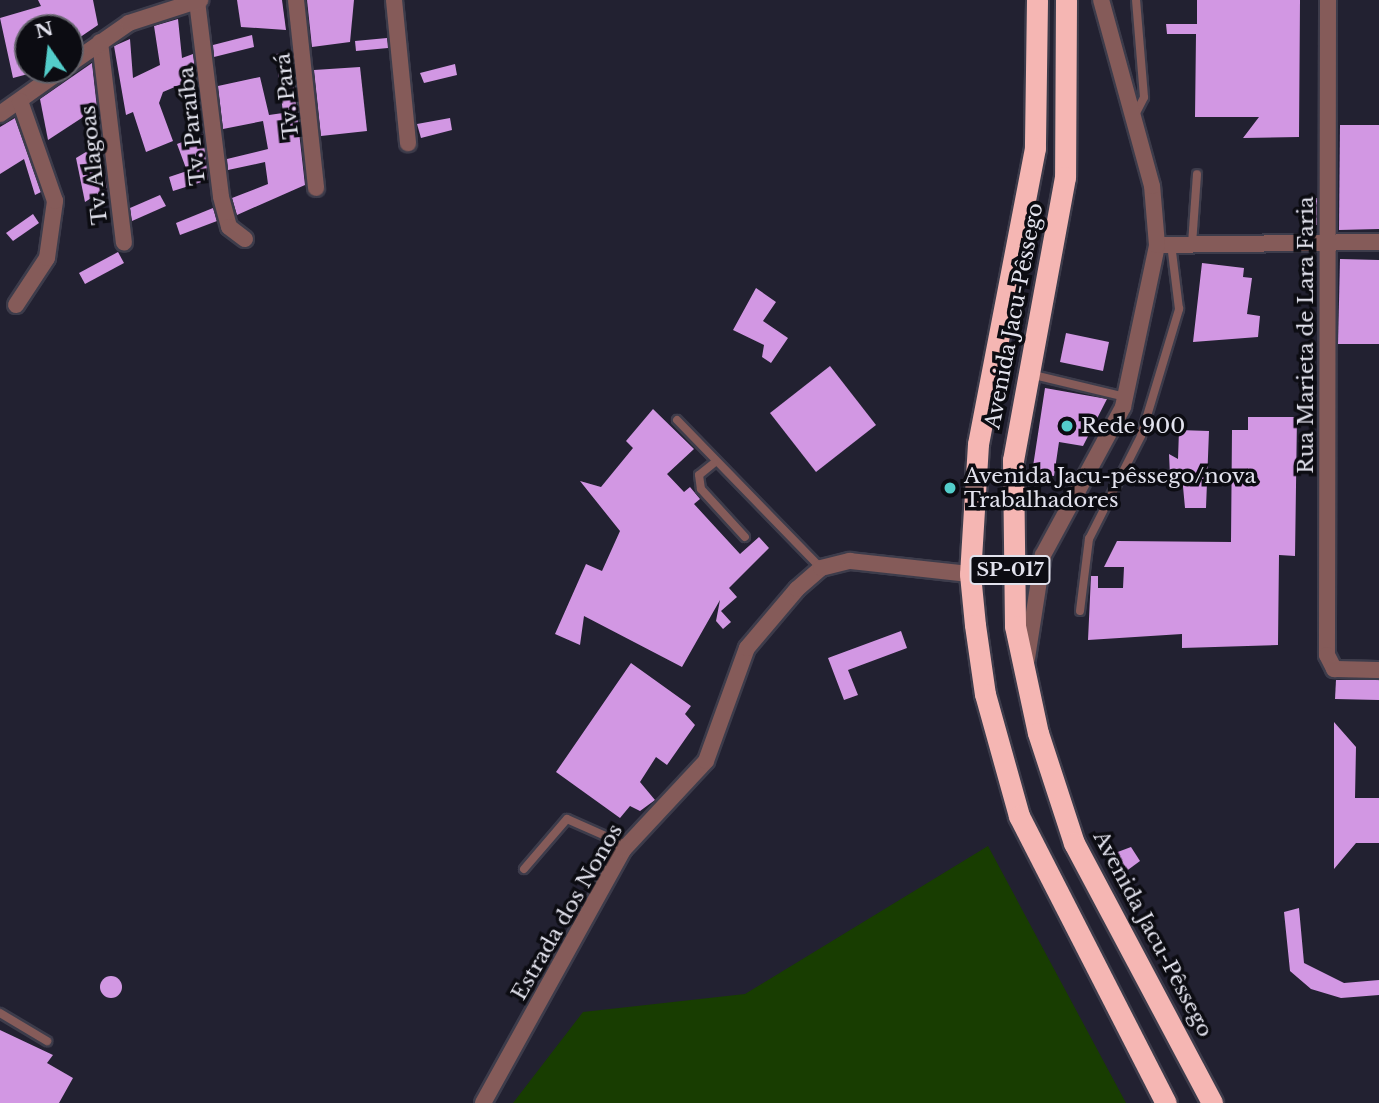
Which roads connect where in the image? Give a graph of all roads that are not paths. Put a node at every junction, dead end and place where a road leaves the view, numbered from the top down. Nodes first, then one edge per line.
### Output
1 (199, 0) edge
2 (296, 0) edge
3 (394, 0) edge
4 (1037, 0) edge
5 (1066, 0) edge
6 (1102, 0) edge
7 (1136, 0) edge
8 (1328, 0) edge
9 (100, 42) junction
10 (84, 54) edge
11 (43, 84) edge
12 (20, 101) junction
13 (0, 114) edge
14 (1134, 117) junction
15 (408, 143) dead end
16 (1197, 174) dead end
17 (316, 188) dead end
18 (245, 239) dead end
19 (1327, 242) junction
20 (1379, 242) edge
21 (124, 243) dead end
22 (1164, 244) junction
23 (1192, 244) junction
24 (16, 305) dead end
25 (1027, 373) junction
26 (1125, 397) junction
27 (677, 420) dead end
28 (714, 463) junction
29 (745, 537) dead end
30 (821, 568) junction
31 (970, 574) junction
32 (1080, 611) dead end
33 (1379, 670) edge
34 (1025, 685) junction
35 (626, 845) junction
36 (524, 869) dead end
37 (0, 1013) edge
38 (47, 1041) dead end
39 (483, 1103) edge
40 (1166, 1103) edge
41 (1212, 1103) edge

1 - 9 street
1 - 18 street, Tv. Paraíba
2 - 17 street, Tv. Pará
3 - 15 street
4 - 31 highway, Avenida Jacu-Pêssego / SP-017
5 - 25 highway, Avenida Jacu-Pêssego / SP-017
6 - 14 street
7 - 14 lane
8 - 19 street, Rua Marieta de Lara Faria
9 - 10 street
9 - 21 street, Tv. Alagoas
11 - 12 street
12 - 13 street
12 - 24 street
14 - 22 street
16 - 23 lane
19 - 20 street
19 - 23 street
19 - 33 street, Rua Marieta de Lara Faria
22 - 23 street
22 - 26 street
22 - 32 lane
25 - 26 lane
25 - 34 highway, Avenida Jacu-Pêssego / SP-017
26 - 34 street
27 - 28 lane
28 - 29 lane
28 - 30 lane
30 - 31 street
30 - 35 street, Estrada dos Nonos
31 - 40 highway, Avenida Jacu-Pêssego / SP-017
34 - 41 highway, Avenida Jacu-Pêssego / SP-017
35 - 36 lane
35 - 39 street, Estrada dos Nonos
37 - 38 lane

